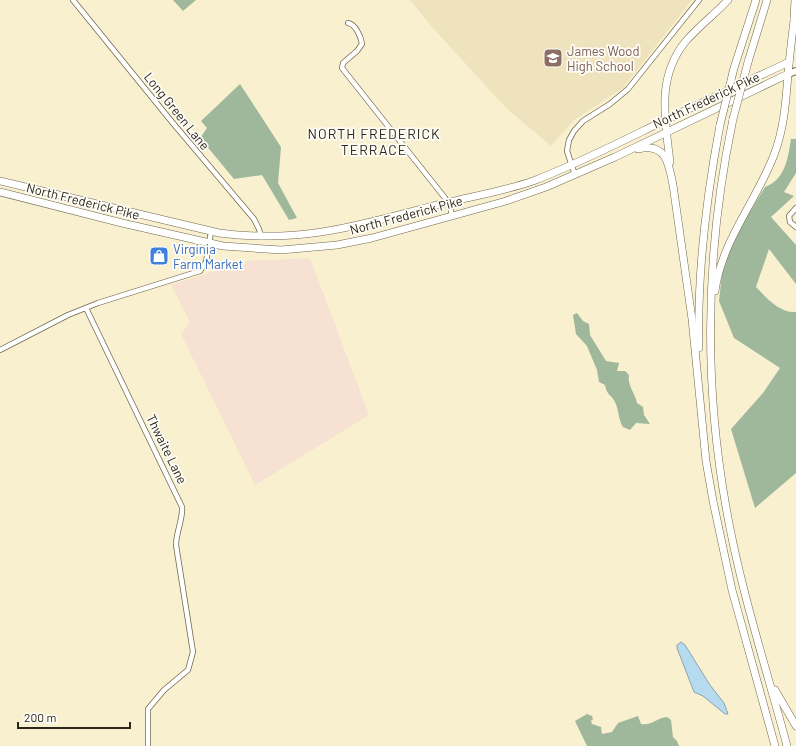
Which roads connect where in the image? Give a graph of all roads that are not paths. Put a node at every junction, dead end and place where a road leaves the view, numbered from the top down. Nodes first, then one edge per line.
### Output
1 (73, 0) edge
2 (698, 0) edge
3 (728, 0) edge
4 (756, 0) edge
5 (767, 0) edge
6 (796, 0) edge
7 (795, 13) junction
8 (348, 23) dead end
9 (796, 43) edge
10 (793, 60) edge
11 (796, 71) edge
12 (788, 74) junction
13 (664, 121) junction
14 (667, 132) junction
15 (615, 157) junction
16 (571, 165) junction
17 (575, 175) junction
18 (0, 181) edge
19 (673, 185) junction
20 (0, 192) edge
21 (448, 202) junction
22 (796, 208) edge
23 (452, 216) junction
24 (796, 227) edge
25 (211, 232) junction
26 (261, 237) junction
27 (209, 243) junction
28 (86, 308) junction
29 (0, 350) edge
30 (711, 371) junction
31 (702, 414) junction
32 (767, 670) junction
33 (796, 726) edge
34 (148, 746) edge
35 (775, 746) edge
36 (787, 746) edge

1 - 26 street, Long Green Lane
2 - 16 street
3 - 13 highway
4 - 31 highway, bridge
5 - 30 highway, bridge
6 - 7 highway
7 - 9 highway
7 - 10 highway
8 - 21 street
10 - 12 highway
10 - 13 highway, North Frederick Pike
11 - 12 main road, North Frederick Pike
12 - 14 highway, North Frederick Pike
12 - 30 highway
13 - 14 highway
13 - 16 highway, North Frederick Pike
14 - 15 highway, North Frederick Pike
14 - 19 highway
15 - 17 highway, North Frederick Pike
15 - 19 highway
16 - 17 street
16 - 21 highway, North Frederick Pike
17 - 23 highway, North Frederick Pike
18 - 25 highway, North Frederick Pike
19 - 31 highway
20 - 27 highway, North Frederick Pike
21 - 23 street
21 - 26 highway, North Frederick Pike
22 - 24 street
23 - 27 highway, North Frederick Pike
25 - 26 highway, North Frederick Pike
25 - 27 street
27 - 28 street
28 - 29 street
28 - 34 street, Thwaite Lane
30 - 32 highway
31 - 35 highway
32 - 33 highway
32 - 36 highway

